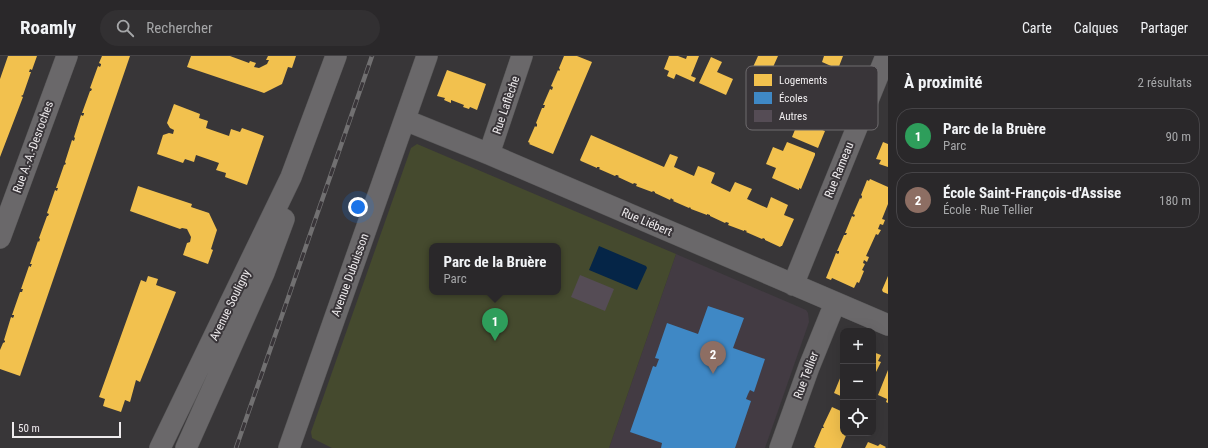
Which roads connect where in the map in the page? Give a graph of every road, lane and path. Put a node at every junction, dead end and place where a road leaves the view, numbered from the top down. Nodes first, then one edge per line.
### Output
1 (67, 56) edge
2 (336, 56) edge
3 (427, 56) edge
4 (522, 56) edge
5 (886, 56) edge
6 (880, 94) edge
7 (405, 120) junction
8 (864, 130) edge
9 (489, 154) junction
10 (298, 161) junction
11 (0, 238) edge
12 (793, 285) junction
13 (835, 303) junction
14 (888, 325) edge
15 (160, 448) edge
16 (186, 448) edge
17 (289, 448) edge
18 (780, 448) edge

1 - 11 street, Rue A.-A.-Desroches
2 - 10 street, Avenue Souligny
3 - 7 street, Avenue Dubuisson
4 - 9 street, Rue Laflèche
5 - 6 street, Rue Rameau
7 - 9 street, Rue Liébert
7 - 17 street, Avenue Dubuisson
8 - 12 street, Rue Rameau
9 - 12 street, Rue Liébert
10 - 15 street, Avenue Souligny
10 - 16 street, Avenue Souligny
12 - 13 street, Rue Liébert
13 - 14 street, Rue Liébert
13 - 18 street, Rue Tellier

